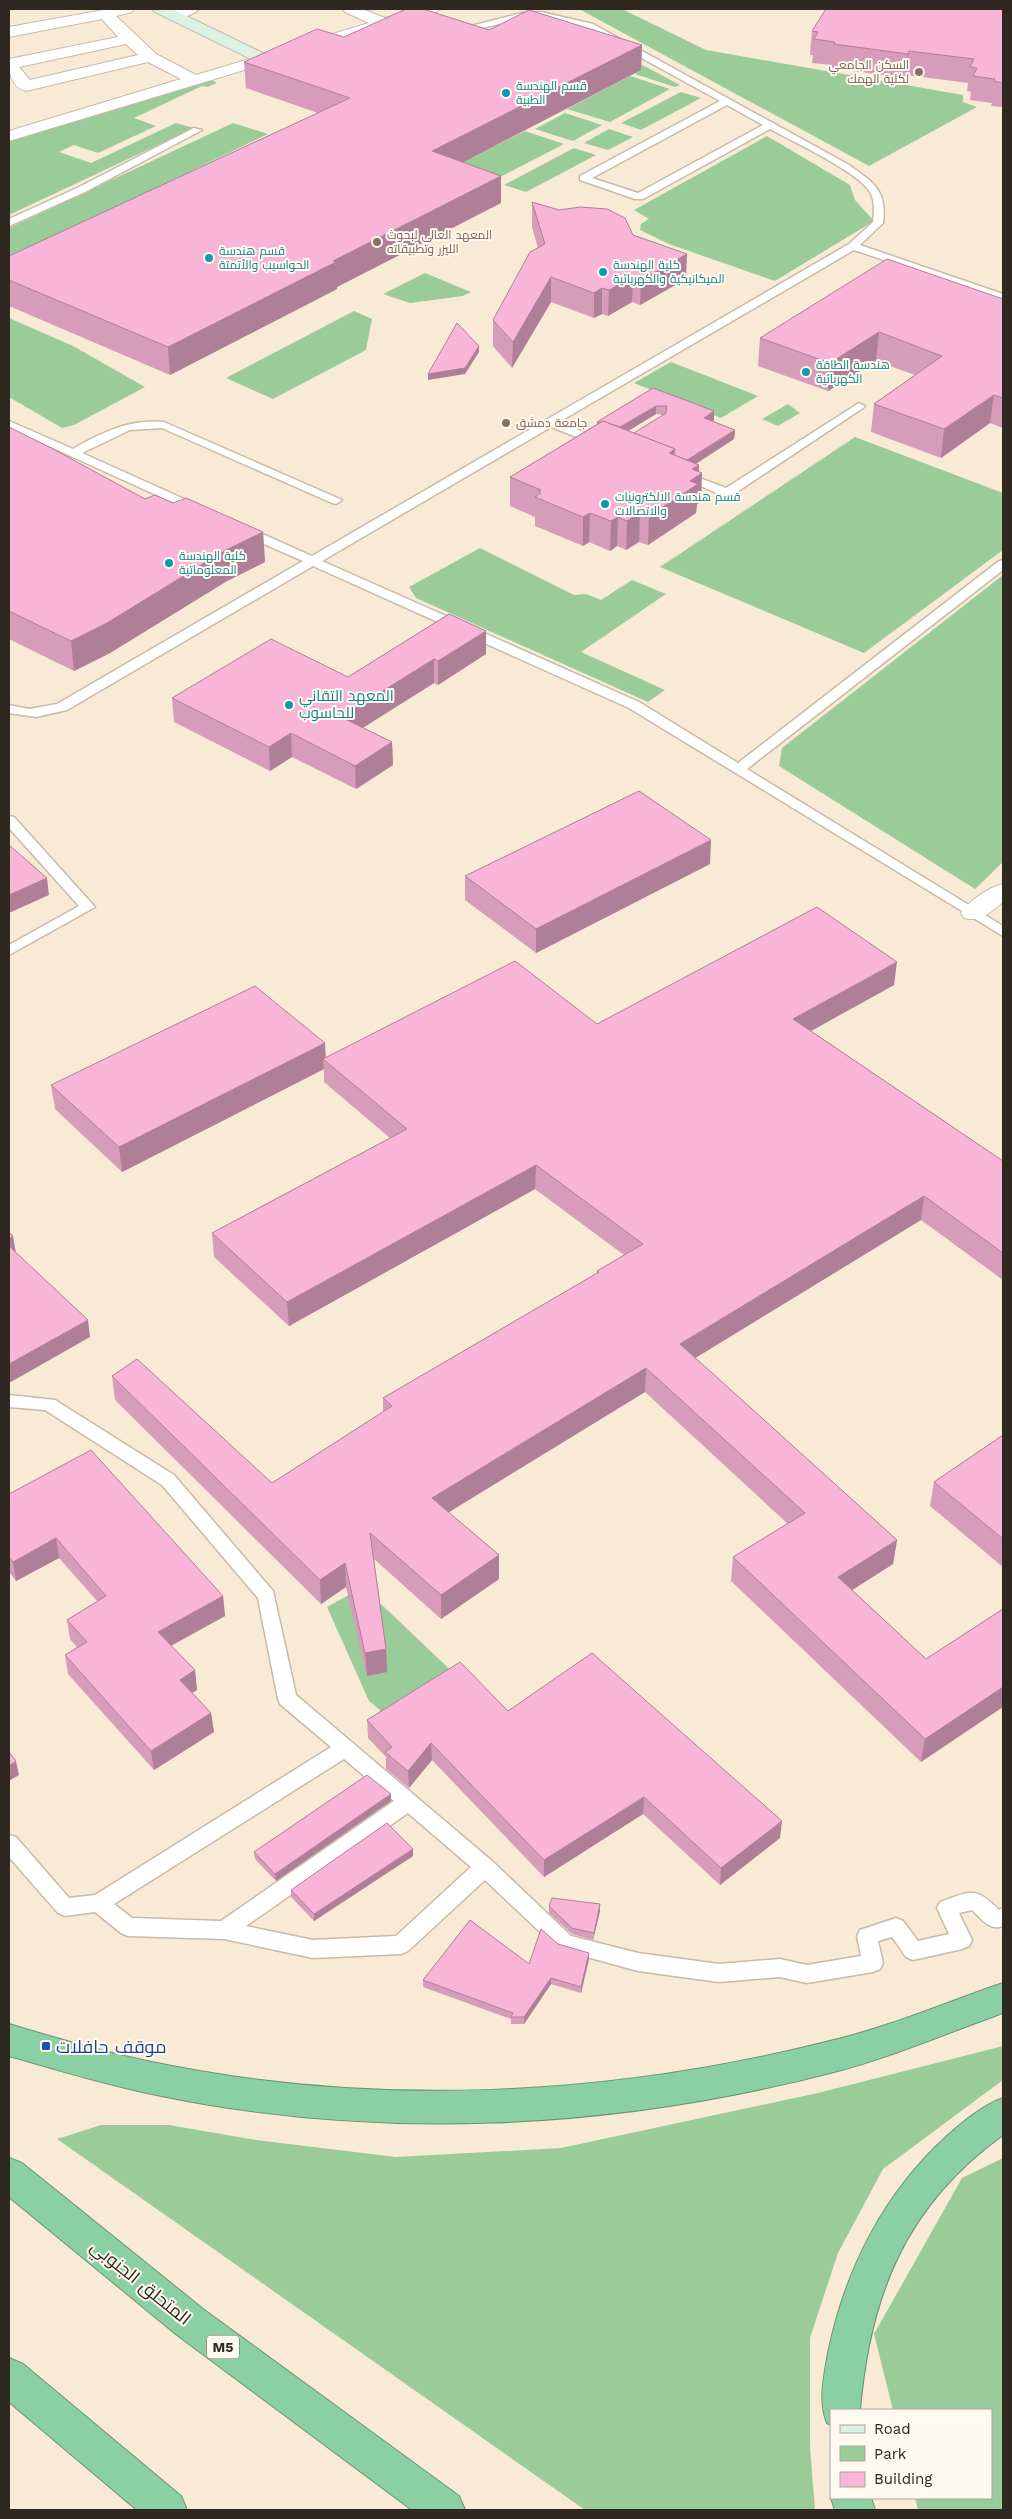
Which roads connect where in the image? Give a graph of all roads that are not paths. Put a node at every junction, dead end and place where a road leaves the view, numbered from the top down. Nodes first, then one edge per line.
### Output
1 (126, 9) edge
2 (191, 9) edge
3 (350, 9) edge
4 (431, 9) edge
5 (166, 12) edge
6 (106, 14) junction
7 (383, 23) junction
8 (472, 27) edge
9 (9, 32) edge
10 (129, 39) junction
11 (150, 57) junction
12 (263, 59) junction
13 (9, 65) edge
14 (194, 80) junction
15 (727, 101) junction
16 (770, 124) junction
17 (197, 130) dead end
18 (9, 136) edge
19 (9, 223) edge
20 (853, 246) junction
21 (1003, 297) edge
22 (859, 406) dead end
23 (548, 422) junction
24 (9, 424) edge
25 (613, 448) edge
26 (74, 453) junction
27 (674, 472) edge
28 (336, 500) dead end
29 (210, 515) edge
30 (237, 528) edge
31 (310, 560) junction
32 (1003, 564) edge
33 (9, 709) edge
34 (740, 768) junction
35 (9, 820) edge
36 (1003, 891) edge
37 (973, 913) junction
38 (1003, 932) edge
39 (9, 952) edge
40 (9, 1401) edge
41 (344, 1749) junction
42 (408, 1802) junction
43 (9, 1843) edge
44 (485, 1867) junction
45 (99, 1903) junction
46 (1003, 1917) edge
47 (224, 1930) junction
48 (1003, 1998) edge
49 (9, 2040) edge
50 (1003, 2114) edge
51 (9, 2176) edge
52 (16, 2387) edge
53 (841, 2409) edge
54 (167, 2510) edge
55 (445, 2510) edge

1 - 6 street
2 - 5 street
3 - 7 street
4 - 7 street
5 - 12 street
6 - 9 street
6 - 10 street
7 - 12 street
8 - 15 lane
10 - 11 street
10 - 13 street
11 - 13 street
11 - 14 street
12 - 14 street
14 - 18 street
15 - 16 lane
15 - 16 lane
16 - 20 lane
17 - 19 lane
20 - 21 lane
20 - 23 lane
22 - 27 lane
23 - 25 lane
23 - 31 lane
24 - 26 lane
26 - 28 lane
26 - 29 lane
30 - 31 lane
31 - 33 lane
31 - 34 lane
32 - 34 lane
34 - 37 lane
35 - 39 lane
36 - 37 street
37 - 38 lane
40 - 41 lane
41 - 42 lane
41 - 45 lane
42 - 44 lane
42 - 47 lane
43 - 45 lane
44 - 46 lane
44 - 47 lane
45 - 47 lane
48 - 49 highway
50 - 53 highway
51 - 55 highway, المتحلق الجنوبي / M5
52 - 54 highway

